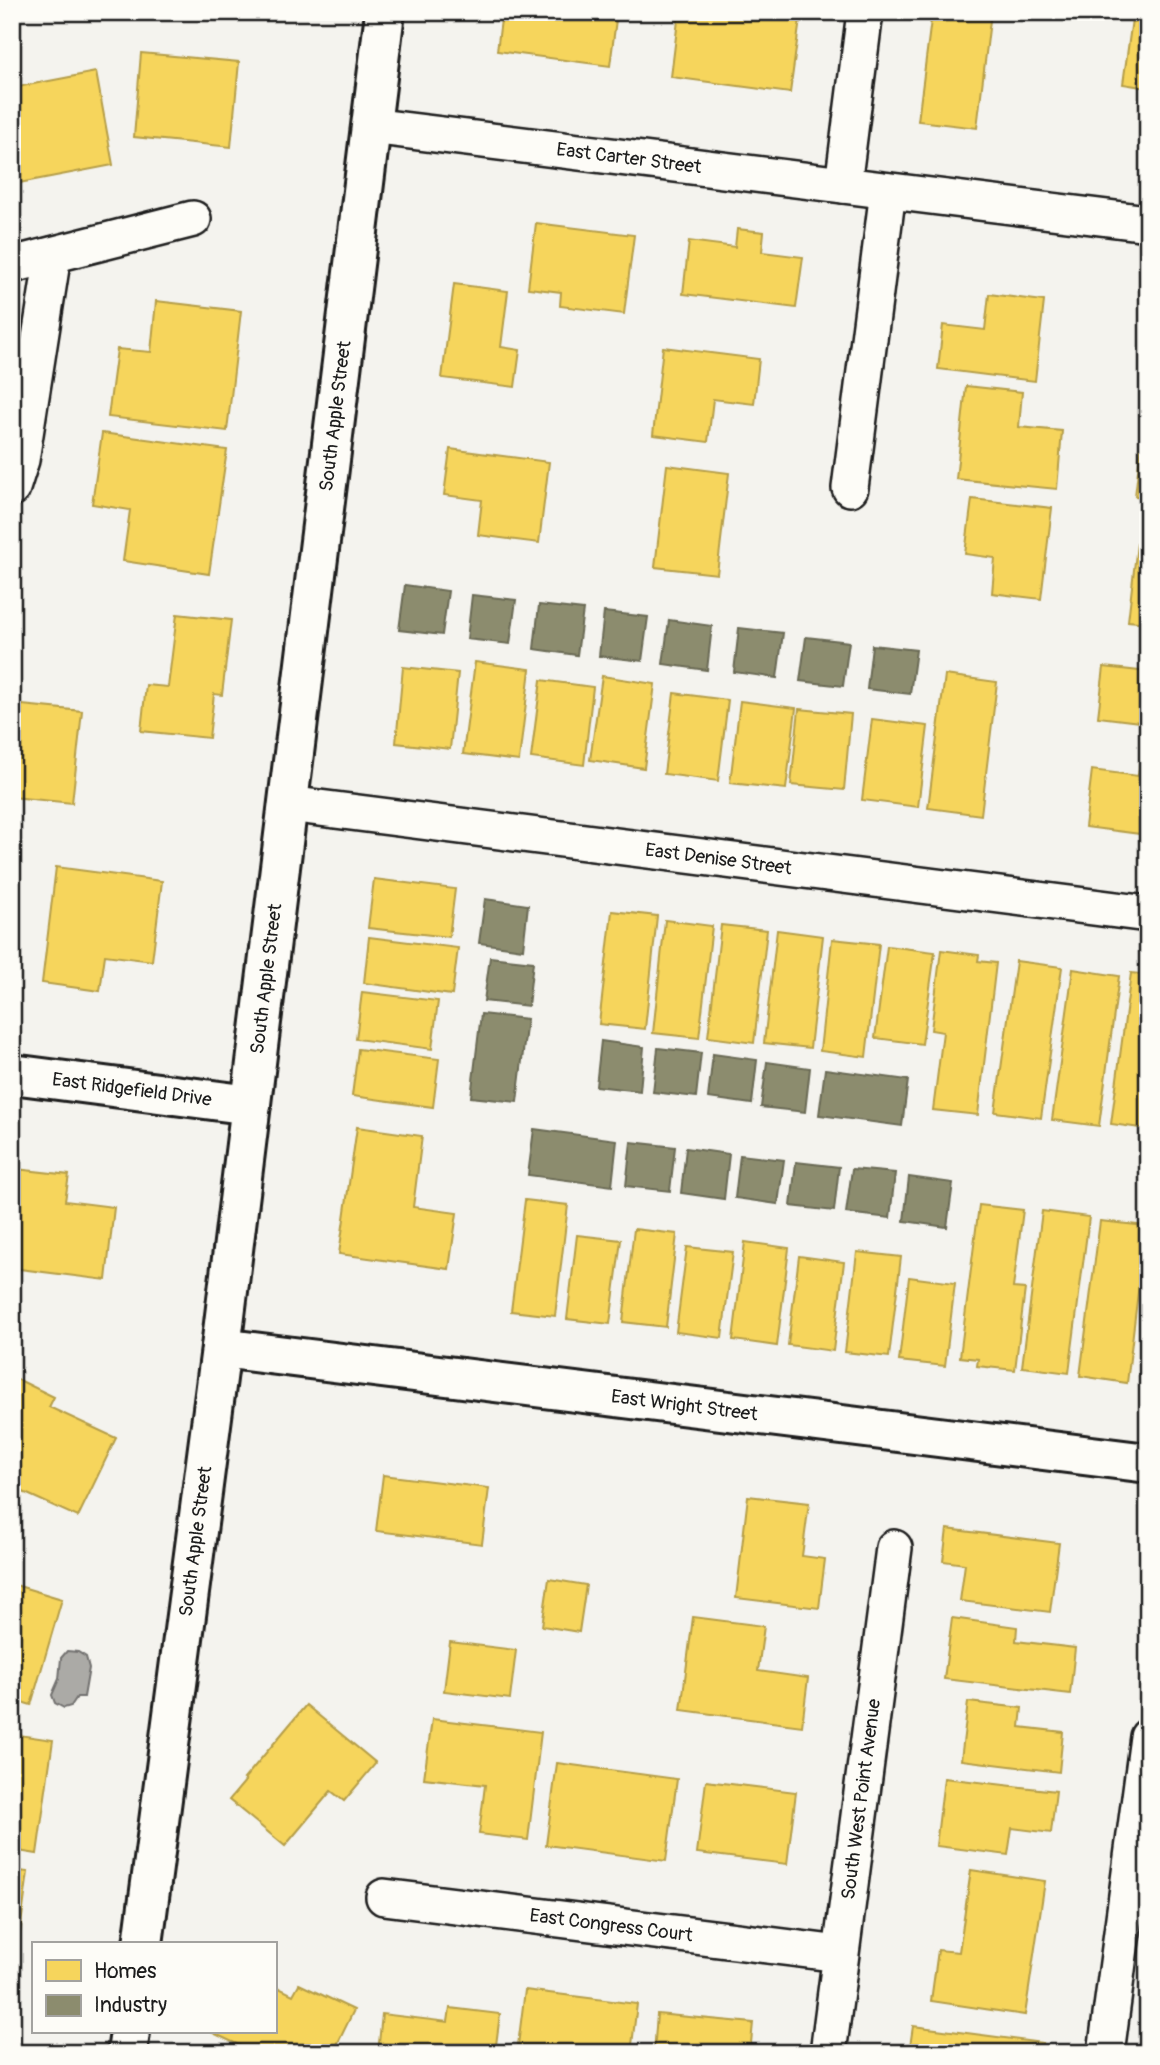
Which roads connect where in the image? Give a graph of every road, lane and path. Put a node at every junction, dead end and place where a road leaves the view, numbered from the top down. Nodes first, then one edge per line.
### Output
1 (385, 12) edge
2 (865, 12) edge
3 (370, 127) junction
4 (843, 185) junction
5 (888, 191) junction
6 (193, 219) dead end
7 (1148, 223) edge
8 (53, 255) junction
9 (12, 265) edge
10 (12, 488) edge
11 (850, 488) dead end
12 (288, 804) junction
13 (1148, 914) edge
14 (12, 1074) edge
15 (251, 1105) junction
16 (221, 1348) junction
17 (1148, 1463) edge
18 (894, 1548) dead end
19 (1148, 1737) edge
20 (384, 1897) dead end
21 (143, 1942) edge
22 (840, 1954) junction
23 (130, 2034) edge
24 (127, 2053) edge
25 (828, 2053) edge
26 (1106, 2053) edge

1 - 3 main road, South Apple Street
2 - 4 street
3 - 4 street, East Carter Street
3 - 12 main road, South Apple Street
4 - 5 street, East Carter Street
5 - 7 street, East Carter Street
5 - 11 street
6 - 8 street
8 - 9 street
8 - 10 street
12 - 13 street, East Denise Street
12 - 15 main road, South Apple Street
14 - 15 main road, East Ridgefield Drive
15 - 16 main road, South Apple Street
16 - 17 main road, East Wright Street
16 - 21 main road, South Apple Street
18 - 22 street, South West Point Avenue
19 - 26 street
20 - 22 street, East Congress Court
22 - 25 street, South West Point Avenue
23 - 24 main road

